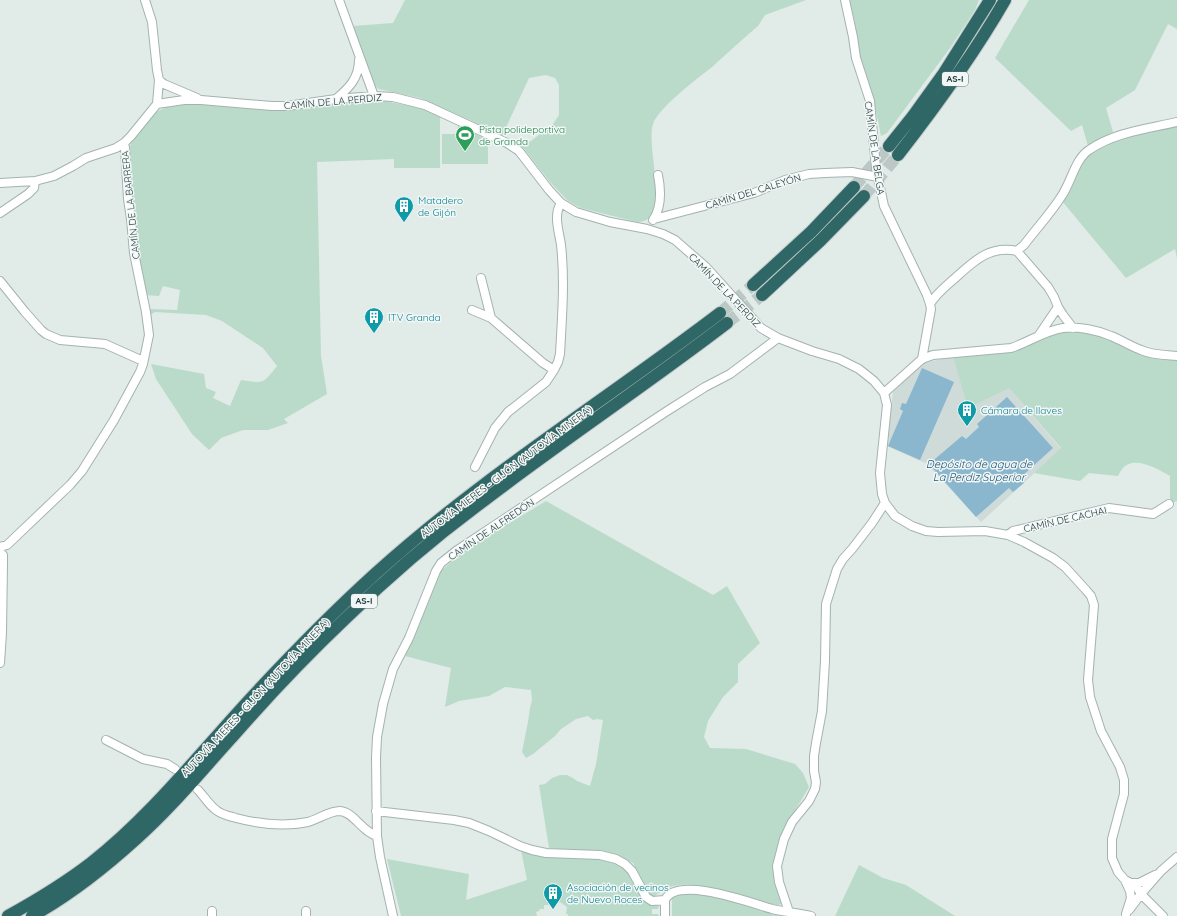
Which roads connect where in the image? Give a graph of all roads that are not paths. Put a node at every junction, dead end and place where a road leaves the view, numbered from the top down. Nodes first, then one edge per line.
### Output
1 (145, 0) edge
2 (338, 0) edge
3 (845, 0) edge
4 (990, 0) edge
5 (1005, 0) edge
6 (359, 56) junction
7 (159, 80) junction
8 (374, 96) junction
9 (336, 99) junction
10 (201, 100) junction
11 (157, 104) junction
12 (1177, 122) edge
13 (124, 143) junction
14 (889, 146) tunnel mouth
15 (898, 154) tunnel mouth
16 (658, 175) dead end
17 (878, 177) junction
18 (35, 181) junction
19 (0, 183) edge
20 (854, 187) tunnel mouth
21 (864, 196) tunnel mouth
22 (561, 203) junction
23 (0, 213) edge
24 (654, 219) junction
25 (647, 229) junction
26 (1017, 251) junction
27 (480, 278) dead end
28 (0, 281) edge
29 (930, 304) junction
30 (1058, 307) junction
31 (472, 310) dead end
32 (491, 318) junction
33 (1073, 328) junction
34 (1039, 335) junction
35 (778, 338) junction
36 (1177, 356) edge
37 (922, 359) junction
38 (143, 361) junction
39 (554, 370) junction
40 (884, 393) junction
41 (475, 467) dead end
42 (885, 503) junction
43 (1169, 504) dead end
44 (1008, 535) junction
45 (0, 547) edge
46 (0, 552) edge
47 (0, 663) edge
48 (106, 740) dead end
49 (174, 768) dead end
50 (198, 790) dead end
51 (376, 811) junction
52 (377, 836) junction
53 (1177, 857) edge
54 (1161, 871) junction
55 (1128, 883) junction
56 (1141, 894) junction
57 (665, 900) junction
58 (790, 912) junction
59 (1126, 915) edge
60 (8, 916) edge
61 (32, 916) edge
62 (393, 916) edge
63 (665, 916) edge
64 (811, 916) edge
65 (1163, 916) edge

1 - 7 street
2 - 6 street
3 - 17 street, CAMÍN DE LA BELGA
4 - 14 highway, AS-I
5 - 15 highway, AS-I
6 - 8 street
6 - 9 street
7 - 10 street
7 - 11 street
8 - 9 street, CAMÍN DE LA PERDIZ
8 - 22 street, CAMÍN DE LA PERDIZ
9 - 10 street, CAMÍN DE LA PERDIZ
10 - 11 street, CAMÍN DE LA PERDIZ
11 - 13 street
12 - 26 street
13 - 18 street
13 - 38 street, CAMÍN DE LA BARRERA
16 - 24 street
17 - 24 street, CAMÍN DEL CALEYÓN
17 - 29 street, CAMÍN DE LA BELGA
18 - 19 street
18 - 23 street
20 - 21 highway
22 - 25 street, CAMÍN DE LA PERDIZ
22 - 39 street
24 - 25 street
25 - 35 street, CAMÍN DE LA PERDIZ
26 - 29 street
26 - 30 street
27 - 32 street
28 - 38 street
29 - 37 street, CAMÍN DE LA BELGA
30 - 33 street
30 - 34 street
31 - 32 street
32 - 39 street
33 - 34 street
33 - 36 street
34 - 37 street
35 - 40 street, CAMÍN DE LA PERDIZ
35 - 51 street, CAMÍN DE ALFREDÓN
37 - 40 street
38 - 45 street, CAMÍN DE LA BARRERA
39 - 41 street
40 - 42 street
42 - 44 street
42 - 58 street
43 - 44 street, CAMÍN DE CACHAI
44 - 55 street
46 - 47 street
48 - 49 street
50 - 52 street
51 - 52 street, CAMÍN DE ALFREDÓN
51 - 57 street
52 - 62 street, CAMÍN DE ALFREDÓN
53 - 54 street
54 - 55 street
54 - 56 street
55 - 56 street
55 - 59 street
56 - 59 street
56 - 65 street
57 - 58 street
57 - 63 street
58 - 64 street
60 - 61 highway, AUTOVÍA MIERES - GIJÓN (AUTOVÍA MINERA) / AS-I

